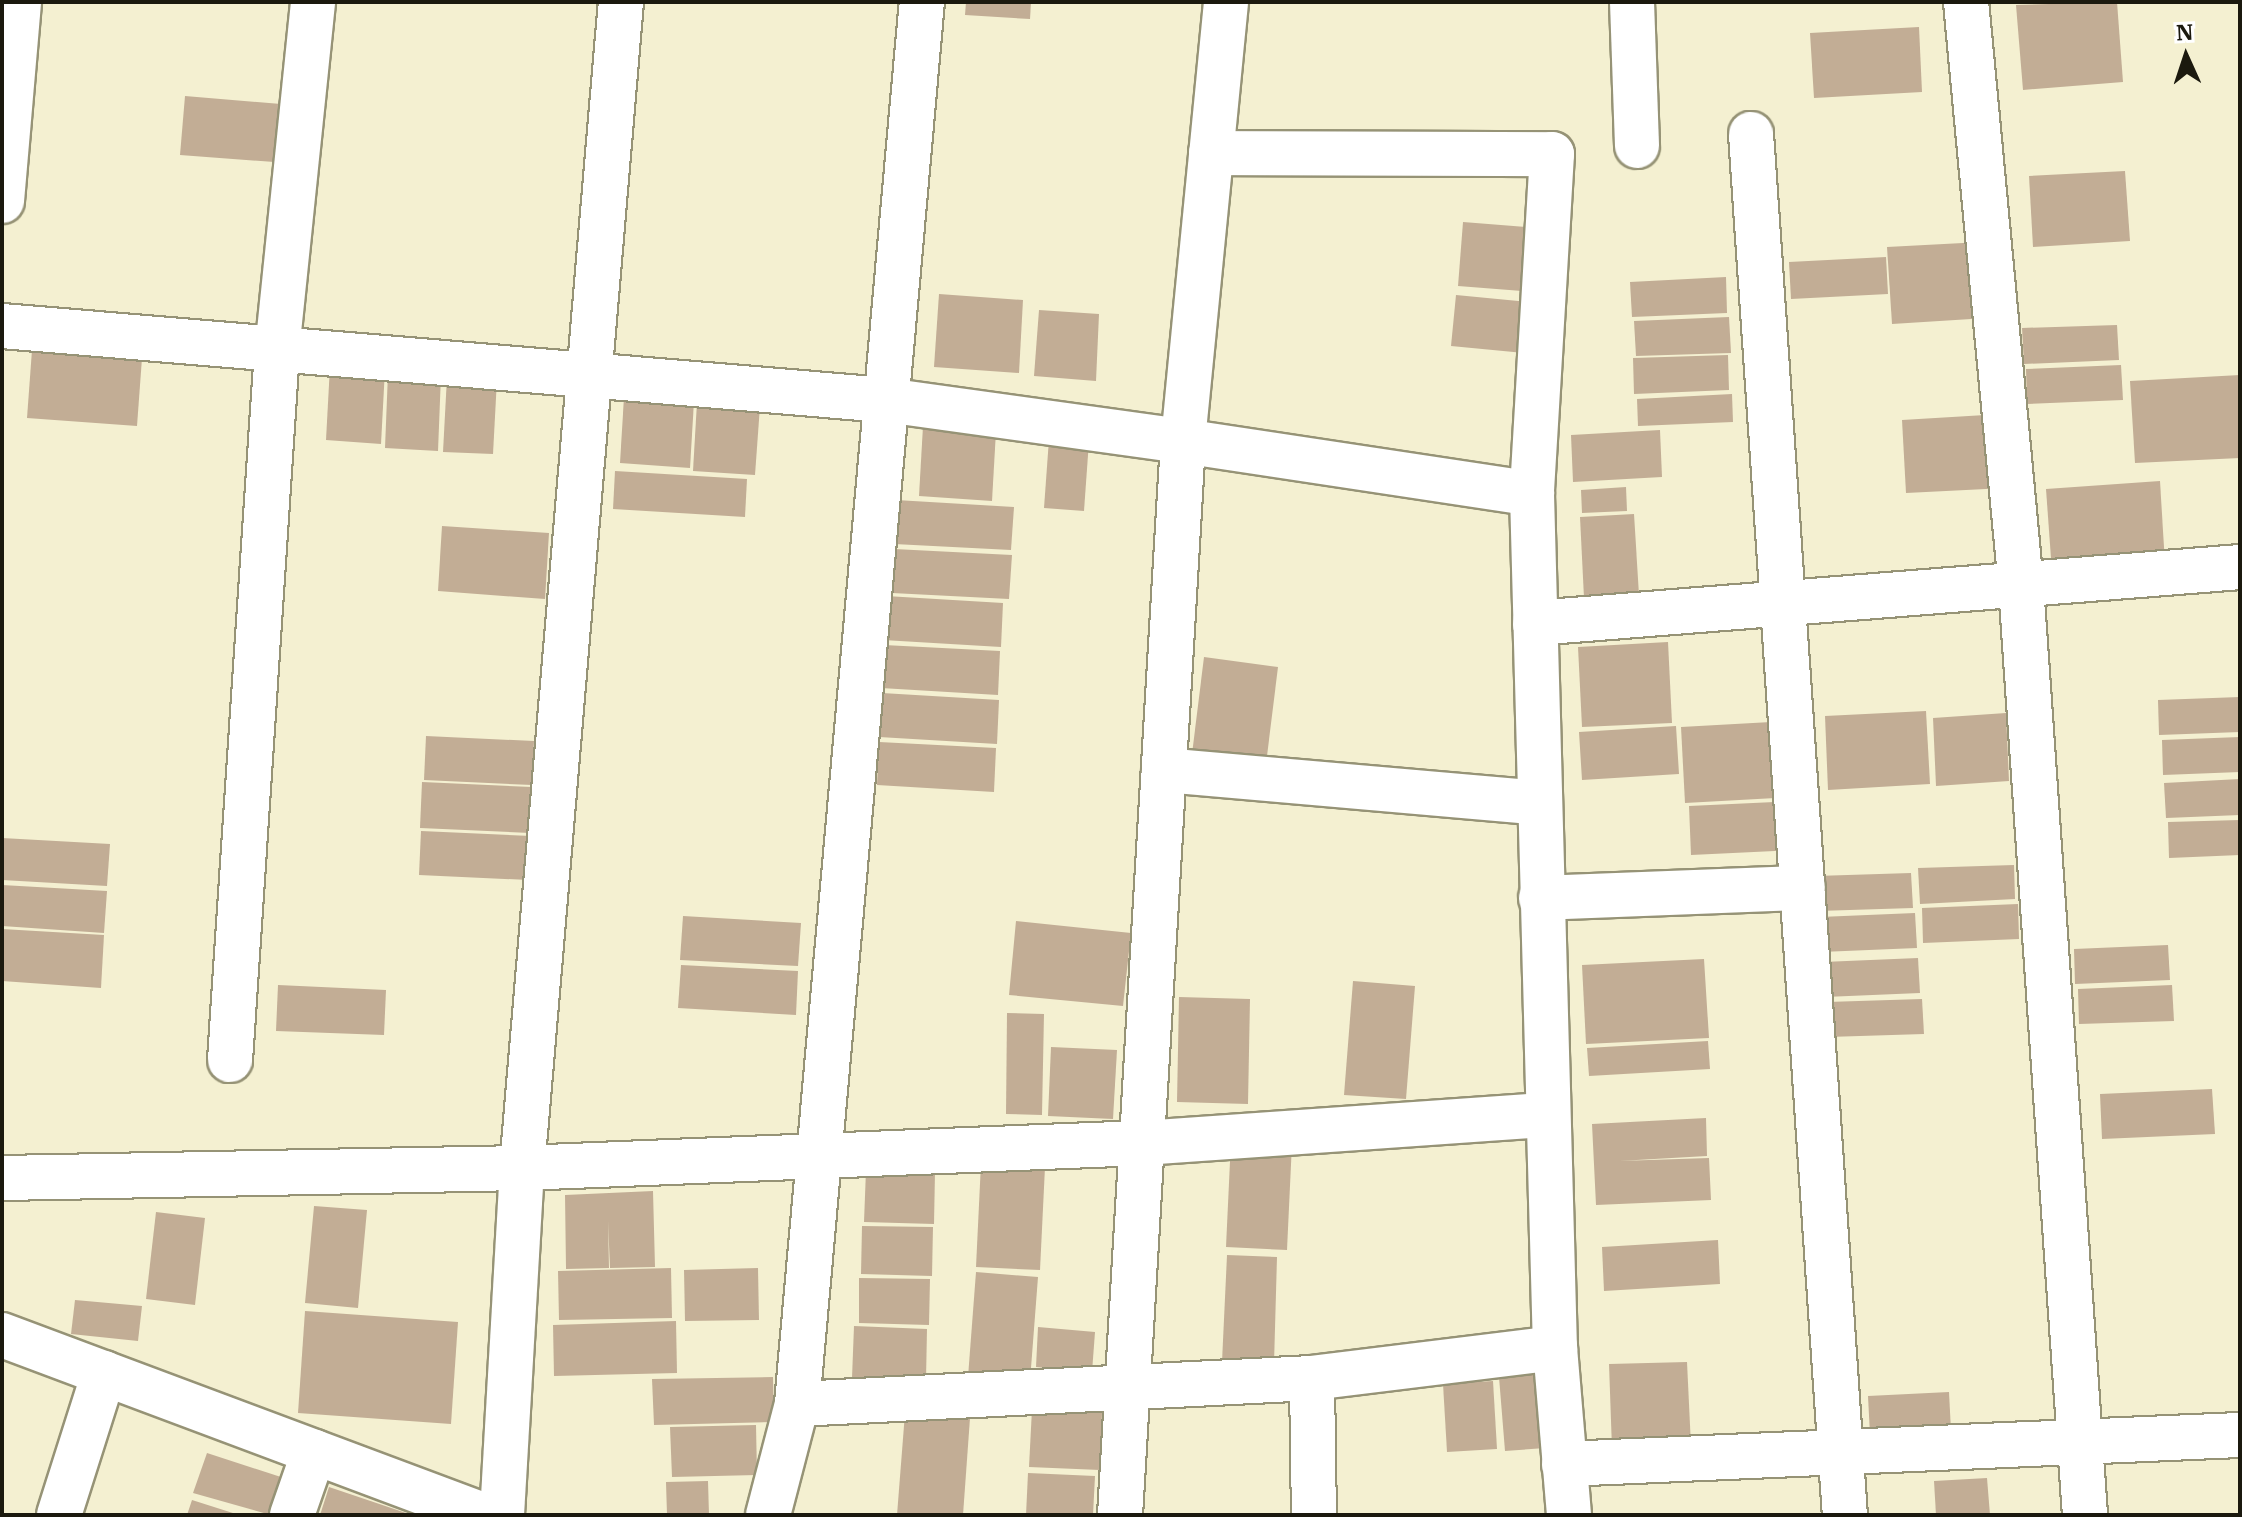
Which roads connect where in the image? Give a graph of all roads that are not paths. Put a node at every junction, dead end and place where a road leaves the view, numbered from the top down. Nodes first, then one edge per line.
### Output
1 (19, 2) edge
2 (313, 2) edge
3 (621, 2) edge
4 (922, 2) edge
5 (1226, 2) edge
6 (1632, 2) edge
7 (1966, 2) edge
8 (1751, 134) dead end
9 (1637, 146) dead end
10 (1211, 153) junction
11 (2, 201) edge
12 (2, 326) edge
13 (277, 351) junction
14 (589, 377) junction
15 (886, 400) junction
16 (1183, 441) junction
17 (1532, 494) junction
18 (2240, 567) edge
19 (2021, 586) junction
20 (1784, 608) junction
21 (1535, 623) junction
22 (1164, 770) junction
23 (1539, 803) junction
24 (1803, 888) junction
25 (1541, 898) junction
26 (230, 1060) dead end
27 (1547, 1115) junction
28 (1143, 1143) junction
29 (821, 1151) junction
30 (522, 1168) junction
31 (2, 1178) edge
32 (2, 1335) edge
33 (1555, 1348) junction
34 (104, 1373) junction
35 (1312, 1378) junction
36 (1129, 1391) junction
37 (797, 1404) junction
38 (2240, 1435) edge
39 (2079, 1448) junction
40 (1840, 1450) junction
41 (314, 1452) junction
42 (1564, 1464) junction
43 (59, 1515) edge
44 (292, 1515) edge
45 (483, 1515) edge
46 (502, 1515) edge
47 (768, 1515) edge
48 (1120, 1515) edge
49 (1314, 1515) edge
50 (1569, 1515) edge
51 (1845, 1515) edge
52 (2085, 1515) edge

1 - 11 street
2 - 13 street
3 - 14 street
4 - 15 street
5 - 10 street
6 - 9 street
7 - 19 street
8 - 20 street
10 - 16 street
10 - 17 street
12 - 13 street
13 - 14 street
13 - 26 street
14 - 15 street
14 - 30 street
15 - 16 street
15 - 29 street
16 - 17 street
16 - 22 street
17 - 21 street
18 - 19 street
19 - 20 street
19 - 39 street
20 - 21 street
20 - 24 street
21 - 23 street
22 - 23 street
22 - 28 street
23 - 25 street
24 - 25 street
24 - 40 street
25 - 27 street
27 - 28 street
27 - 33 street
28 - 29 street
28 - 36 street
29 - 30 street
29 - 37 street
30 - 31 street
30 - 46 street
32 - 34 street
33 - 35 street
33 - 42 street
34 - 41 street
34 - 43 street
35 - 36 street
35 - 49 street
36 - 37 street
36 - 48 street
37 - 47 street
38 - 39 street
39 - 40 street
39 - 52 street
40 - 42 street
40 - 51 street
41 - 44 street
41 - 45 street
42 - 50 street

